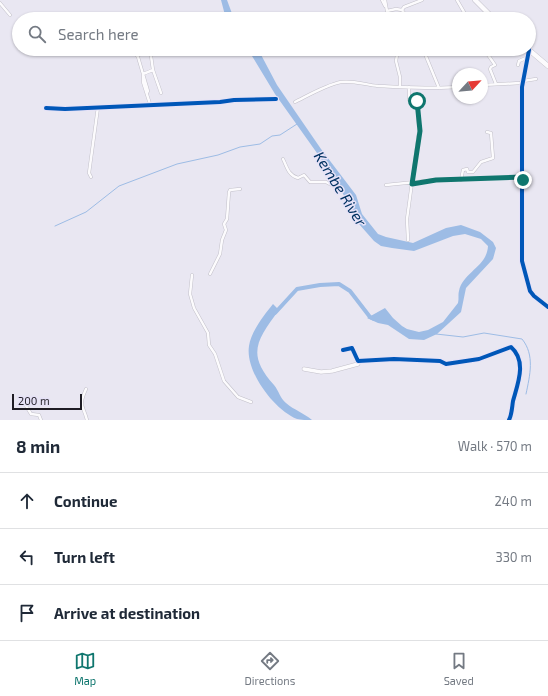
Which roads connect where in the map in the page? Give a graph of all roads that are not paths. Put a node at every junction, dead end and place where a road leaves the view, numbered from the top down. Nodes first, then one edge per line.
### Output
1 (384, 0) edge
2 (422, 0) edge
3 (458, 0) edge
4 (475, 0) edge
5 (0, 3) edge
6 (387, 10) joint
7 (402, 10) joint
8 (464, 12) edge
9 (486, 12) edge
10 (10, 15) dead end
11 (151, 56) edge
12 (397, 56) edge
13 (426, 56) edge
14 (489, 56) edge
15 (536, 56) edge
16 (138, 57) edge
17 (526, 58) joint
18 (518, 65) dead end
19 (548, 66) edge
20 (153, 70) junction
21 (143, 74) junction
22 (536, 79) dead end
23 (523, 80) junction
24 (496, 84) junction
25 (488, 85) edge
26 (400, 87) junction
27 (409, 87) junction
28 (452, 87) edge
29 (439, 88) junction
30 (161, 93) dead end
31 (276, 100) dead end
32 (295, 102) dead end
33 (150, 104) junction
34 (98, 107) junction
35 (46, 108) dead end
36 (487, 132) dead end
37 (283, 159) dead end
38 (91, 177) dead end
39 (523, 177) junction
40 (461, 180) junction
41 (412, 184) junction
42 (386, 185) dead end
43 (337, 188) dead end
44 (240, 189) dead end
45 (408, 240) dead end
46 (192, 274) dead end
47 (210, 274) dead end
48 (548, 307) edge
49 (343, 350) dead end
50 (358, 362) junction
51 (304, 369) dead end
52 (86, 389) dead end
53 (251, 402) dead end
54 (22, 404) dead end
55 (41, 420) edge
56 (87, 420) edge
57 (509, 420) edge

1 - 6 street
2 - 7 street
3 - 8 street
4 - 9 main road
5 - 10 street
6 - 7 street
11 - 20 street
12 - 26 street
13 - 29 street
14 - 24 street
15 - 19 main road
16 - 21 street
17 - 18 street
17 - 23 street
20 - 21 street
20 - 30 street
21 - 33 street
22 - 23 street
23 - 24 street
23 - 39 street
24 - 25 street
26 - 27 street
26 - 32 street
27 - 29 street
27 - 41 street
28 - 29 street
31 - 33 street
33 - 34 street
34 - 35 street
34 - 38 street
36 - 40 street
37 - 43 street
39 - 40 street
39 - 48 street
40 - 41 street
41 - 42 street
41 - 45 street
44 - 47 street
46 - 53 street
49 - 50 street
50 - 51 street
50 - 57 street
52 - 56 street
54 - 55 street

